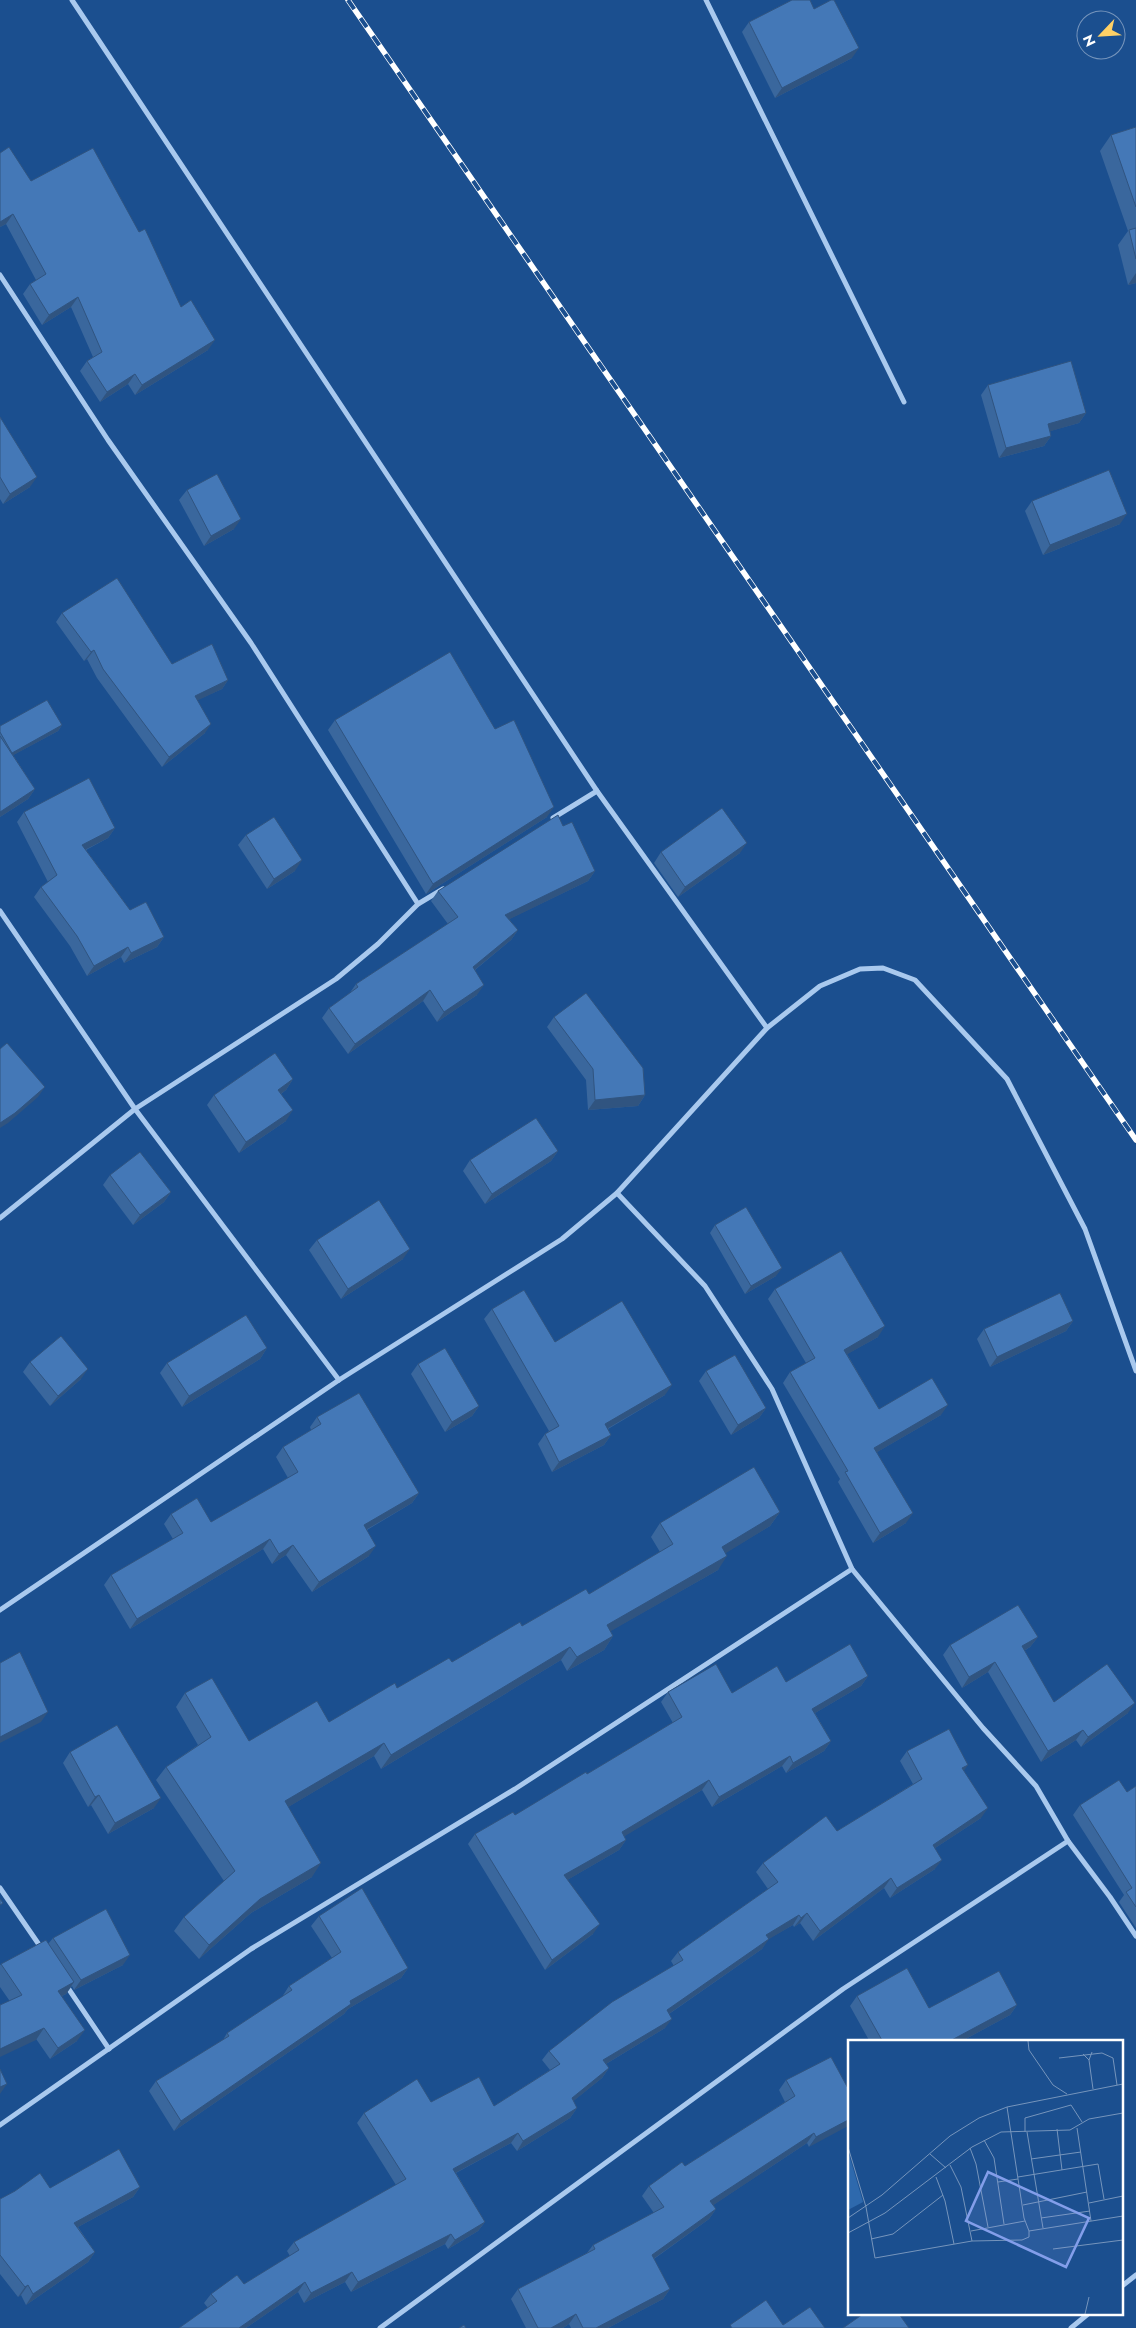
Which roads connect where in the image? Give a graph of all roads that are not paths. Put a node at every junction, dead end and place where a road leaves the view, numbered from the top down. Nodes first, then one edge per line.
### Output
1 (72, 0) edge
2 (706, 0) edge
3 (0, 275) edge
4 (904, 402) dead end
5 (597, 791) junction
6 (548, 822) edge
7 (451, 884) edge
8 (418, 904) junction
9 (0, 911) edge
10 (767, 1028) junction
11 (136, 1109) junction
12 (617, 1193) junction
13 (0, 1218) edge
14 (1136, 1371) edge
15 (339, 1380) junction
16 (852, 1569) junction
17 (0, 1610) edge
18 (1068, 1841) junction
19 (0, 1888) edge
20 (1136, 1936) edge
21 (46, 1955) edge
22 (62, 1979) edge
23 (109, 2049) junction
24 (0, 2125) edge
25 (1136, 2275) edge
26 (1124, 2284) edge
27 (1085, 2316) edge
28 (380, 2328) edge
29 (1070, 2328) edge

1 - 5 street
2 - 4 street
3 - 8 street
5 - 6 street
5 - 10 street
7 - 8 street
8 - 11 street
9 - 11 street
10 - 12 street
10 - 14 street
11 - 13 street
11 - 15 street
12 - 15 street
12 - 16 street
15 - 17 street
16 - 18 street
16 - 23 street
18 - 20 street
18 - 28 street
19 - 21 street
22 - 23 street
23 - 24 street
25 - 26 street
27 - 29 street

